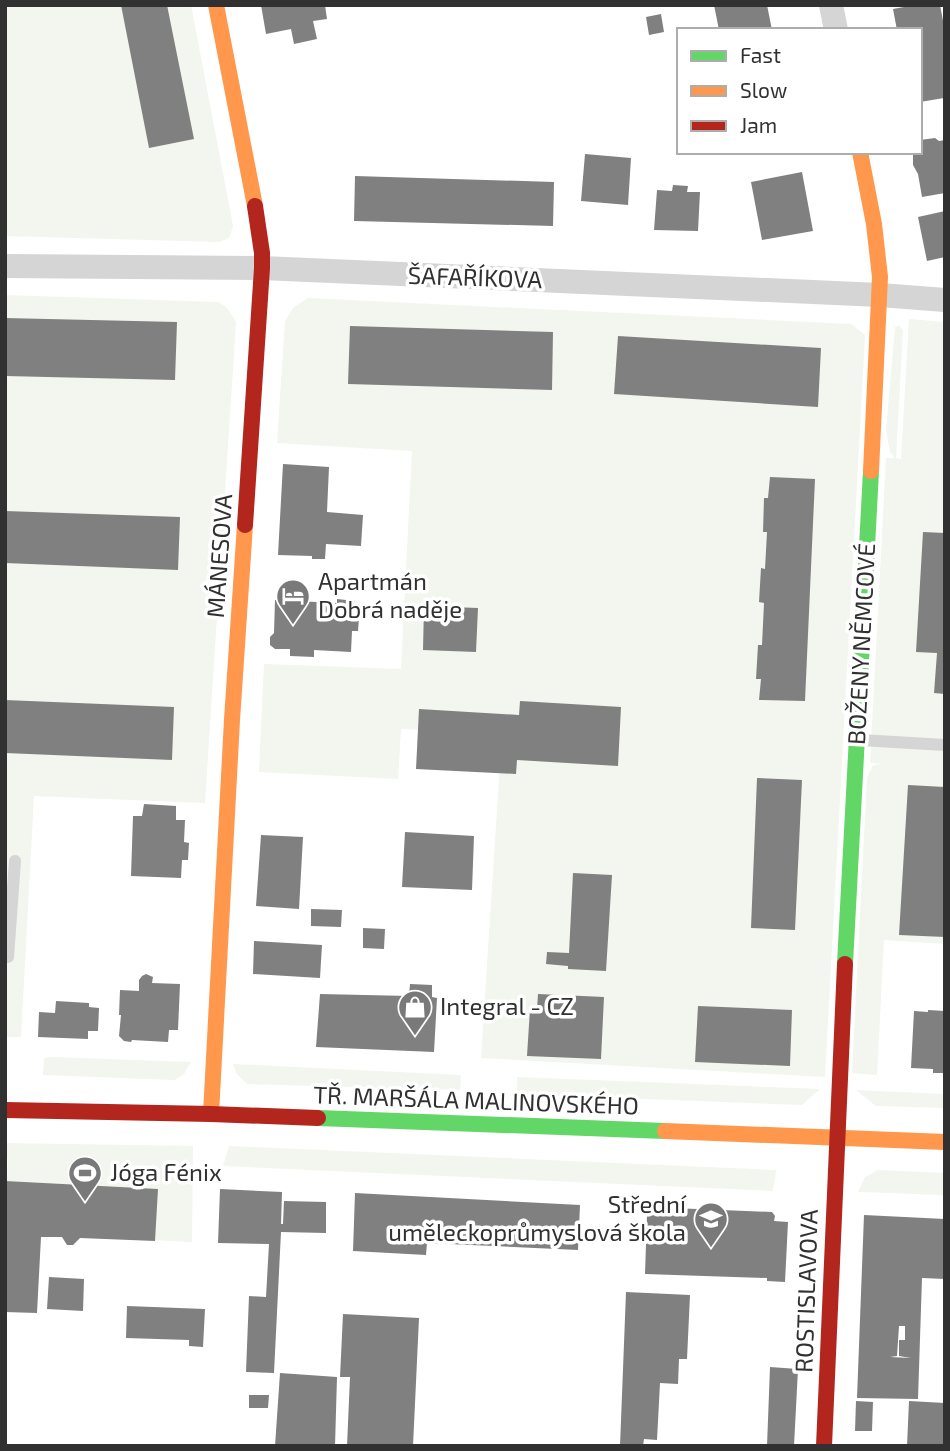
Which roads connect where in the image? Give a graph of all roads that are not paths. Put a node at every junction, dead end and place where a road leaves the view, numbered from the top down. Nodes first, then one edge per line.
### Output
1 (216, 5) edge
2 (831, 5) edge
3 (836, 28) edge
4 (860, 154) edge
5 (5, 266) edge
6 (262, 268) junction
7 (880, 295) junction
8 (945, 300) edge
9 (857, 740) junction
10 (945, 745) edge
11 (15, 861) dead end
12 (5, 956) edge
13 (5, 1110) edge
14 (211, 1114) junction
15 (837, 1137) junction
16 (945, 1142) edge
17 (824, 1446) edge

1 - 6 street, MÁNESOVA
2 - 3 street
4 - 7 street, BOŽENY NĚMCOVÉ
5 - 6 street, ŠAFAŘÍKOVA
6 - 7 street, ŠAFAŘÍKOVA
6 - 14 street, MÁNESOVA
7 - 8 street, ŠAFAŘÍKOVA
7 - 9 street, BOŽENY NĚMCOVÉ
9 - 10 lane
9 - 15 street, BOŽENY NĚMCOVÉ
11 - 12 lane
13 - 14 street, TŘ. MARŠÁLA MALINOVSKÉHO
14 - 15 street, TŘ. MARŠÁLA MALINOVSKÉHO
15 - 16 street, TŘ. MARŠÁLA MALINOVSKÉHO
15 - 17 street, ROSTISLAVOVA

